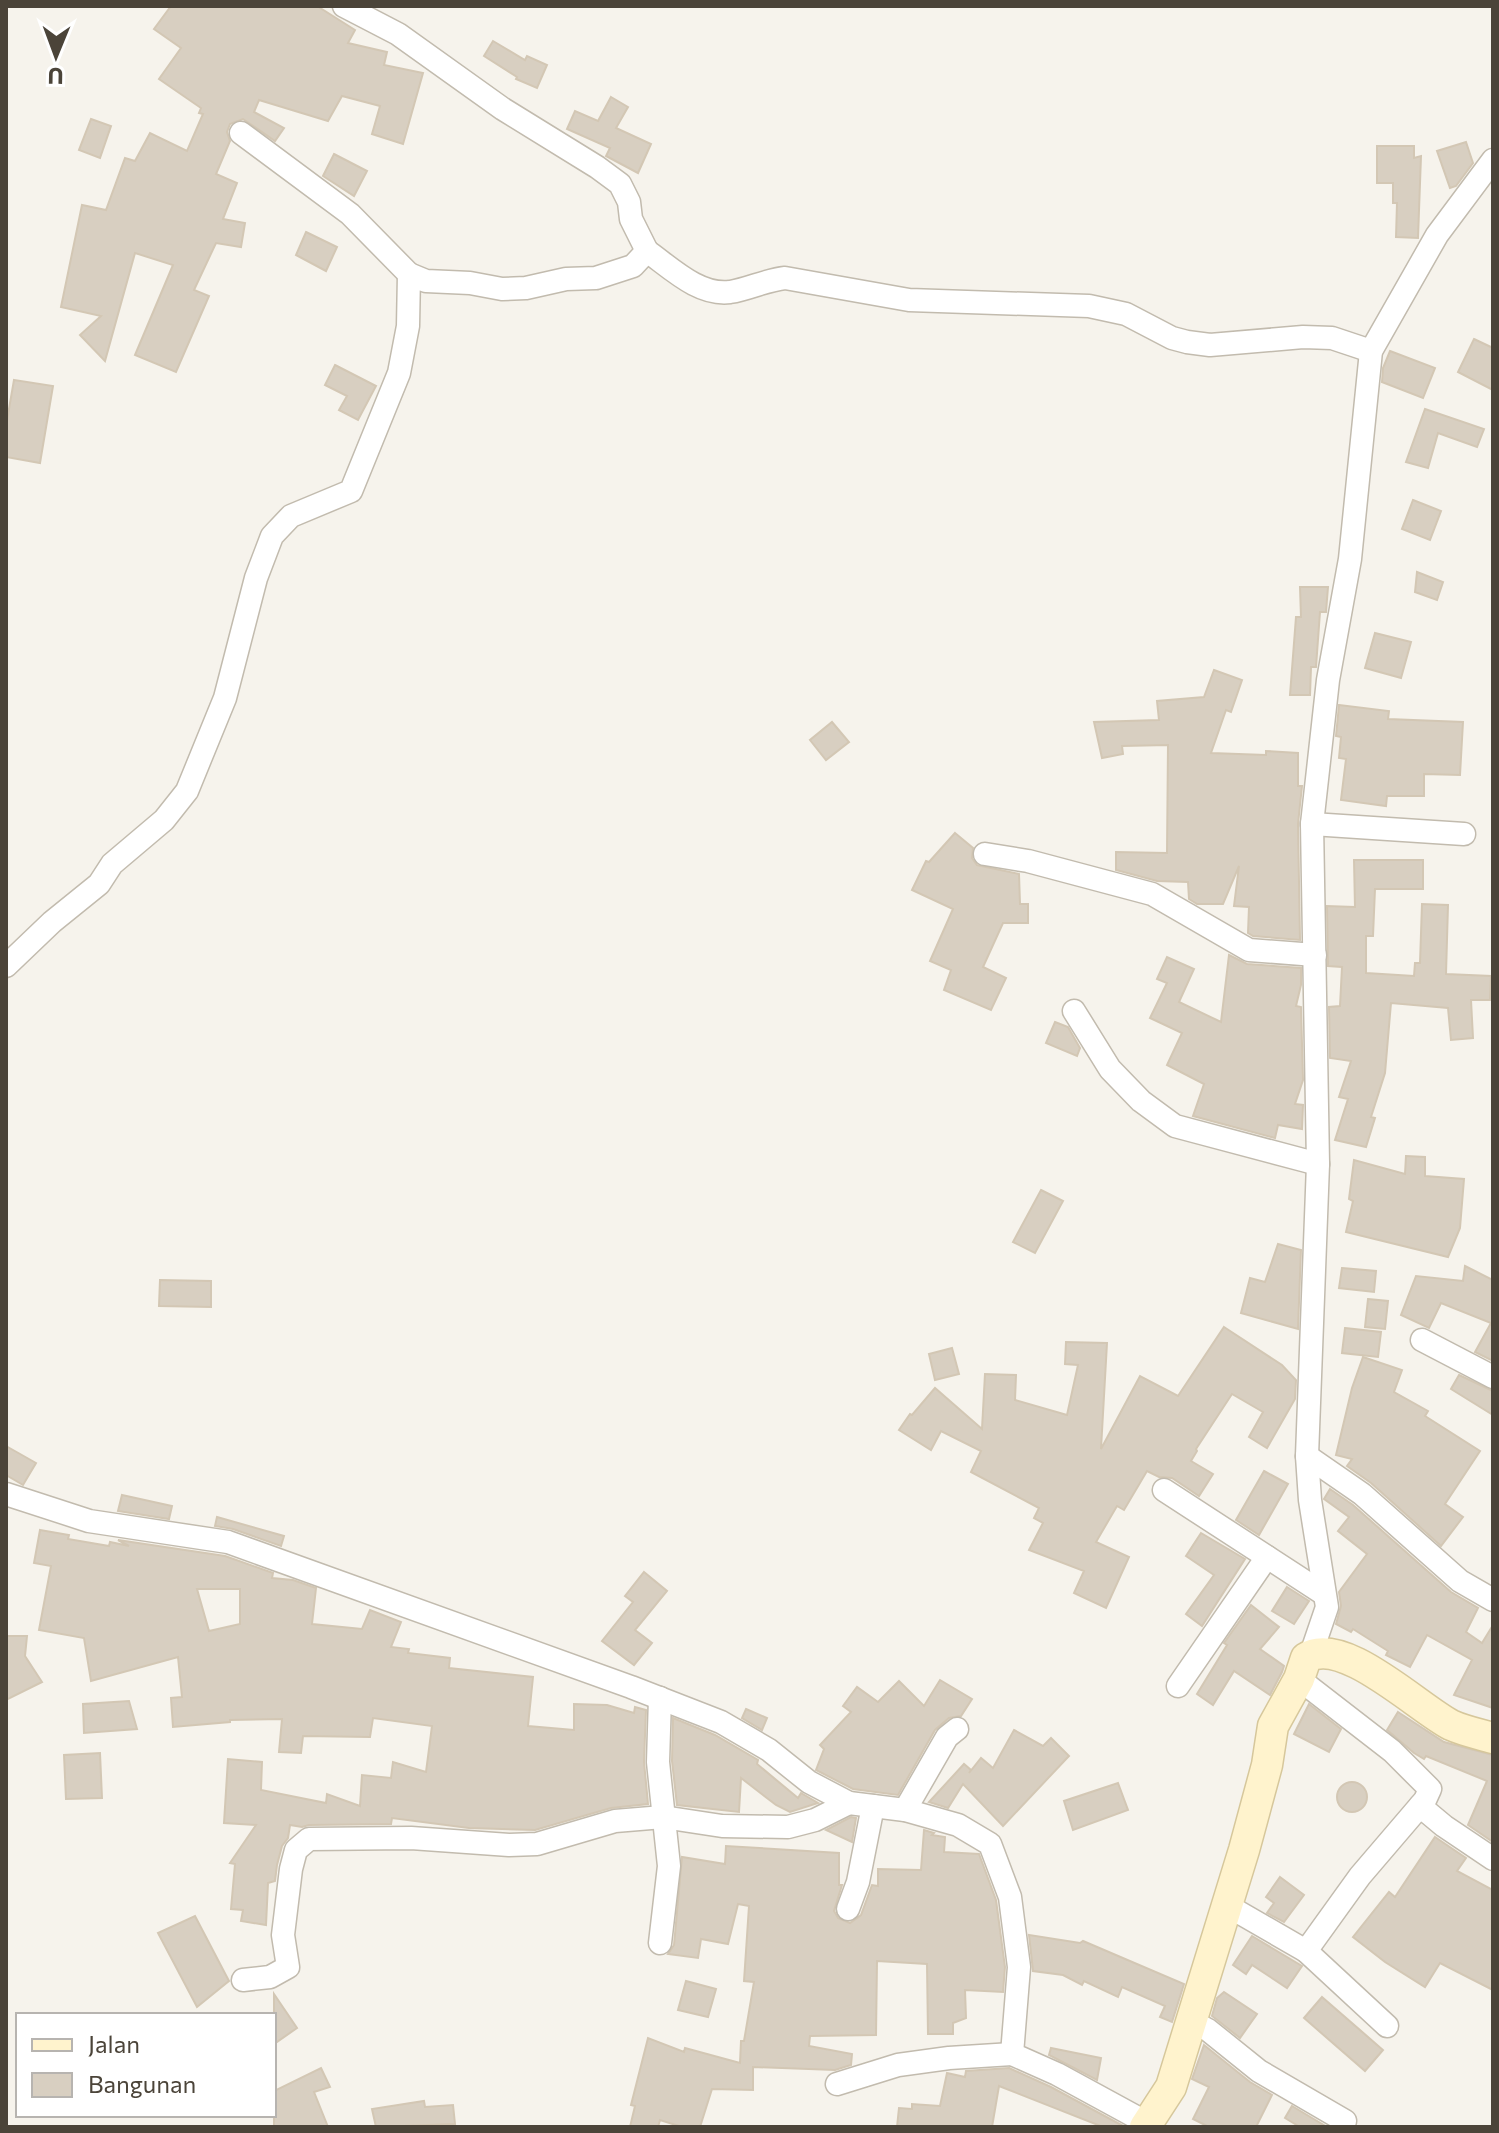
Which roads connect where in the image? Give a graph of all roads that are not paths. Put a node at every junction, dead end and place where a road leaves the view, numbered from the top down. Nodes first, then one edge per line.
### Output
1 (344, 6) edge
2 (241, 133) dead end
3 (1493, 160) edge
4 (647, 251) junction
5 (409, 274) junction
6 (1371, 351) junction
7 (1312, 824) junction
8 (1464, 834) dead end
9 (985, 854) dead end
10 (1315, 955) junction
11 (6, 966) edge
12 (1074, 1011) dead end
13 (1318, 1164) junction
14 (1422, 1340) dead end
15 (1493, 1377) edge
16 (1307, 1456) junction
17 (1164, 1490) dead end
18 (6, 1494) edge
19 (1267, 1557) junction
20 (1324, 1594) junction
21 (1493, 1600) edge
22 (1305, 1667) junction
23 (1178, 1686) dead end
24 (660, 1698) junction
25 (957, 1729) dead end
26 (1493, 1738) edge
27 (849, 1803) junction
28 (873, 1806) junction
29 (1420, 1806) junction
30 (905, 1810) junction
31 (663, 1817) junction
32 (1493, 1859) edge
33 (1228, 1906) junction
34 (848, 1909) dead end
35 (660, 1943) dead end
36 (1306, 1951) junction
37 (243, 1980) dead end
38 (1191, 2021) junction
39 (1387, 2026) dead end
40 (1012, 2054) junction
41 (837, 2084) dead end
42 (1345, 2121) dead end
43 (1146, 2125) edge

1 - 4 street
2 - 5 street
3 - 6 street
4 - 5 street
4 - 6 street
5 - 11 street
6 - 7 street
7 - 8 street
7 - 10 street
9 - 10 street
10 - 13 street
12 - 13 street
13 - 16 street
14 - 15 street
16 - 20 street
16 - 21 street
17 - 19 street
18 - 24 street
19 - 20 street
19 - 23 street
20 - 22 street
22 - 26 street
22 - 29 street
22 - 33 street
24 - 27 street
24 - 31 street
25 - 30 street
27 - 28 street
27 - 31 street
28 - 30 street
28 - 34 street
29 - 32 street
29 - 36 street
30 - 40 street
31 - 35 street
31 - 37 street
33 - 36 street
33 - 38 street
36 - 39 street
38 - 42 street
38 - 43 street
40 - 41 street
40 - 43 street

